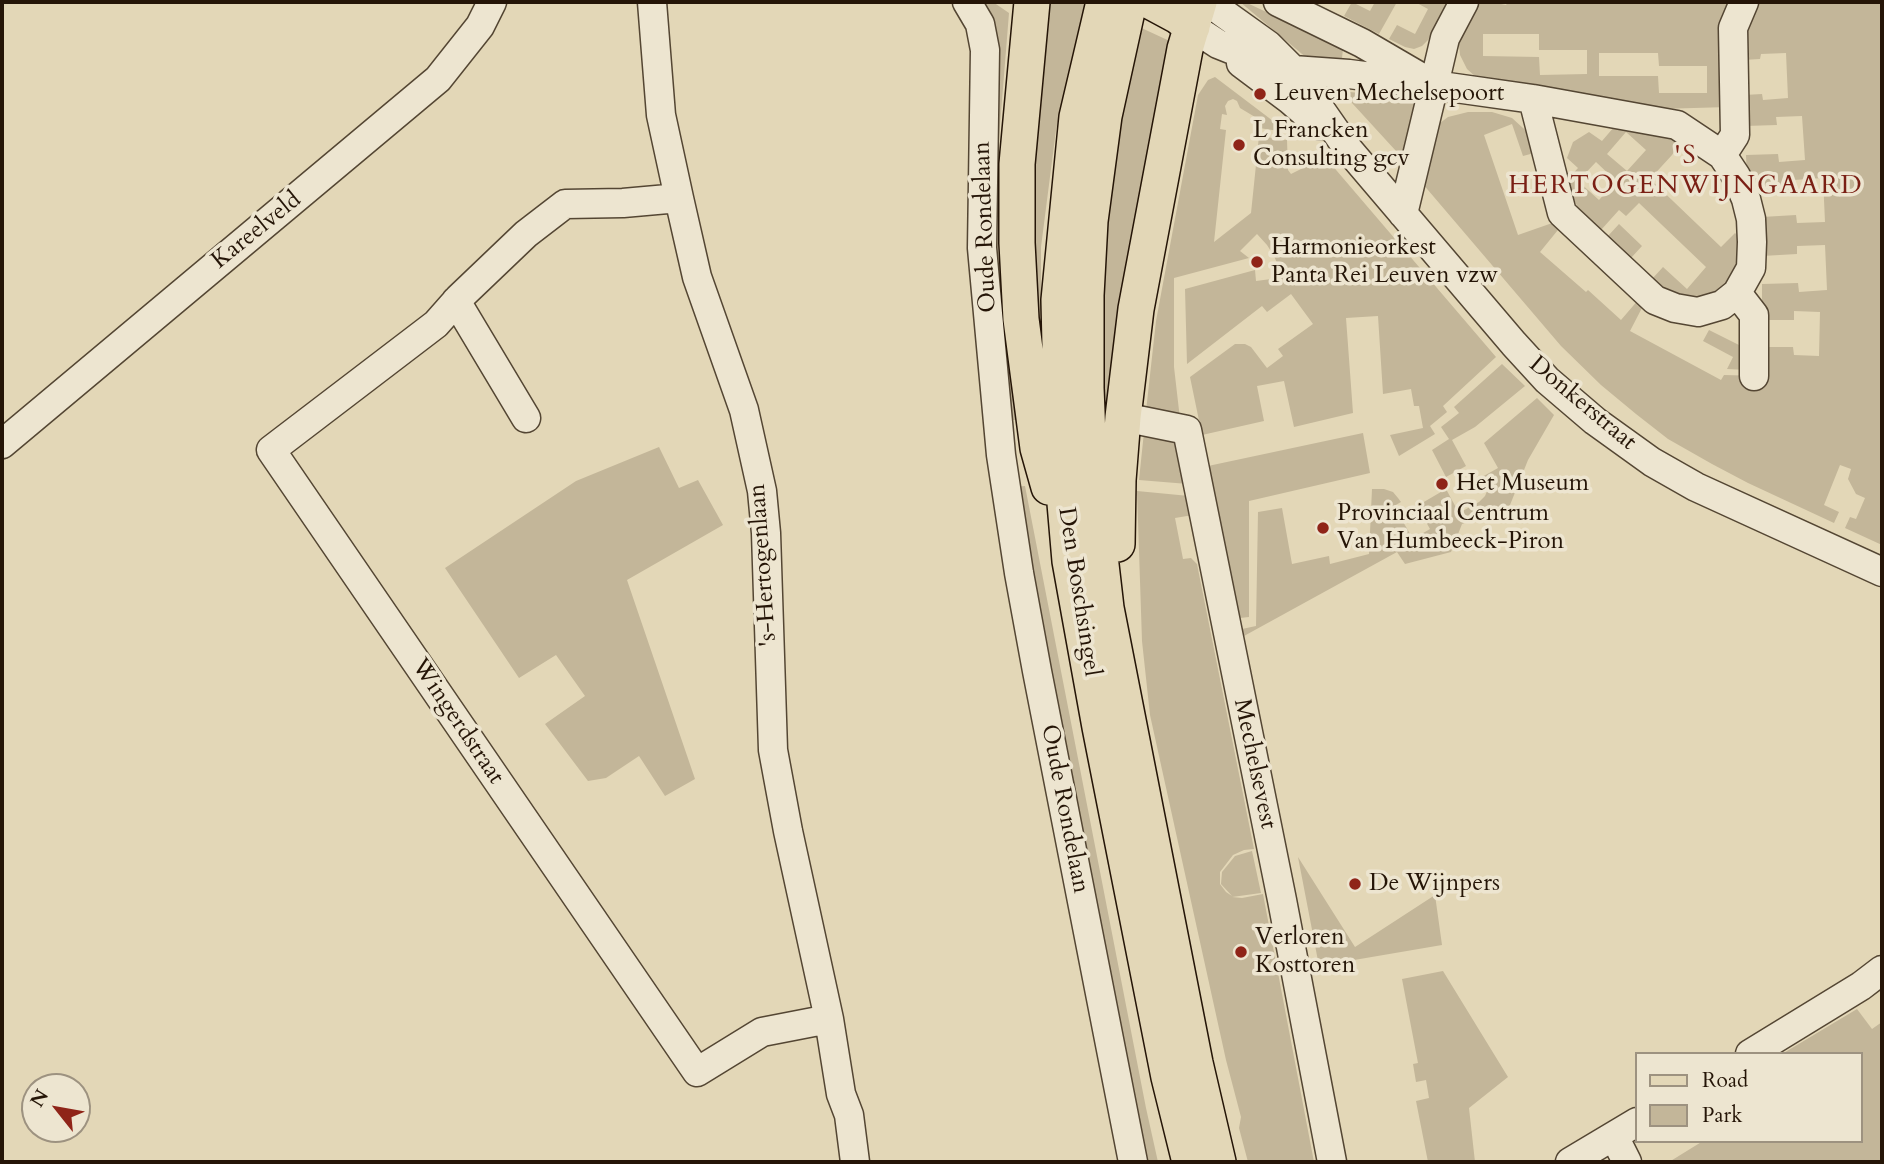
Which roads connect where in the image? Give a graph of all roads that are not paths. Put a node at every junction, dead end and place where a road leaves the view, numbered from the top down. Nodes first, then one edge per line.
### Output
1 (492, 2) edge
2 (652, 2) edge
3 (967, 2) edge
4 (1032, 2) edge
5 (1278, 2) edge
6 (1464, 2) edge
7 (1744, 2) edge
8 (1154, 10) edge
9 (1362, 43) junction
10 (1227, 48) junction
11 (1293, 70) junction
12 (1349, 74) junction
13 (1434, 85) junction
14 (1533, 99) junction
15 (1348, 149) junction
16 (1722, 155) junction
17 (679, 198) junction
18 (1403, 214) junction
19 (1737, 293) junction
20 (456, 300) junction
21 (1754, 376) dead end
22 (1123, 417) junction
23 (526, 418) dead end
24 (2, 444) edge
25 (1038, 448) junction
26 (1001, 455) junction
27 (1070, 561) junction
28 (1882, 572) edge
29 (1107, 608) junction
30 (1882, 970) edge
31 (829, 1018) junction
32 (1753, 1052) edge
33 (1626, 1129) edge
34 (853, 1162) edge
35 (1133, 1162) edge
36 (1190, 1162) edge
37 (1218, 1162) edge
38 (1332, 1162) edge
39 (1570, 1162) edge
40 (1627, 1162) edge

1 - 24 street, Kareelveld
2 - 17 street, 's-Hertogenlaan
3 - 26 street, Oude Rondelaan
4 - 25 main road
5 - 9 street
6 - 13 street
7 - 16 street
8 - 10 street, Donkerstraat
8 - 11 street, Donkerstraat
8 - 22 main road
8 - 27 main road, Den Boschsingel
8 - 29 main road, Den Boschsingel
9 - 12 street
9 - 13 street
10 - 11 street
10 - 15 street, Donkerstraat
11 - 12 street
11 - 15 street, Donkerstraat
12 - 13 street
13 - 14 street
13 - 18 street
14 - 16 street
14 - 19 street
15 - 18 street, Donkerstraat
16 - 19 street
17 - 20 street, Wingerdstraat
17 - 31 street, 's-Hertogenlaan
18 - 28 street, Donkerstraat
19 - 21 street
20 - 23 street
20 - 31 street, Wingerdstraat
22 - 29 main road
22 - 38 street, Mechelsevest
25 - 26 street
25 - 27 main road
26 - 35 street, Oude Rondelaan
27 - 36 main road, Den Boschsingel
29 - 37 main road, Den Boschsingel
30 - 32 street
31 - 34 street, 's-Hertogenlaan
33 - 39 street
33 - 40 street

